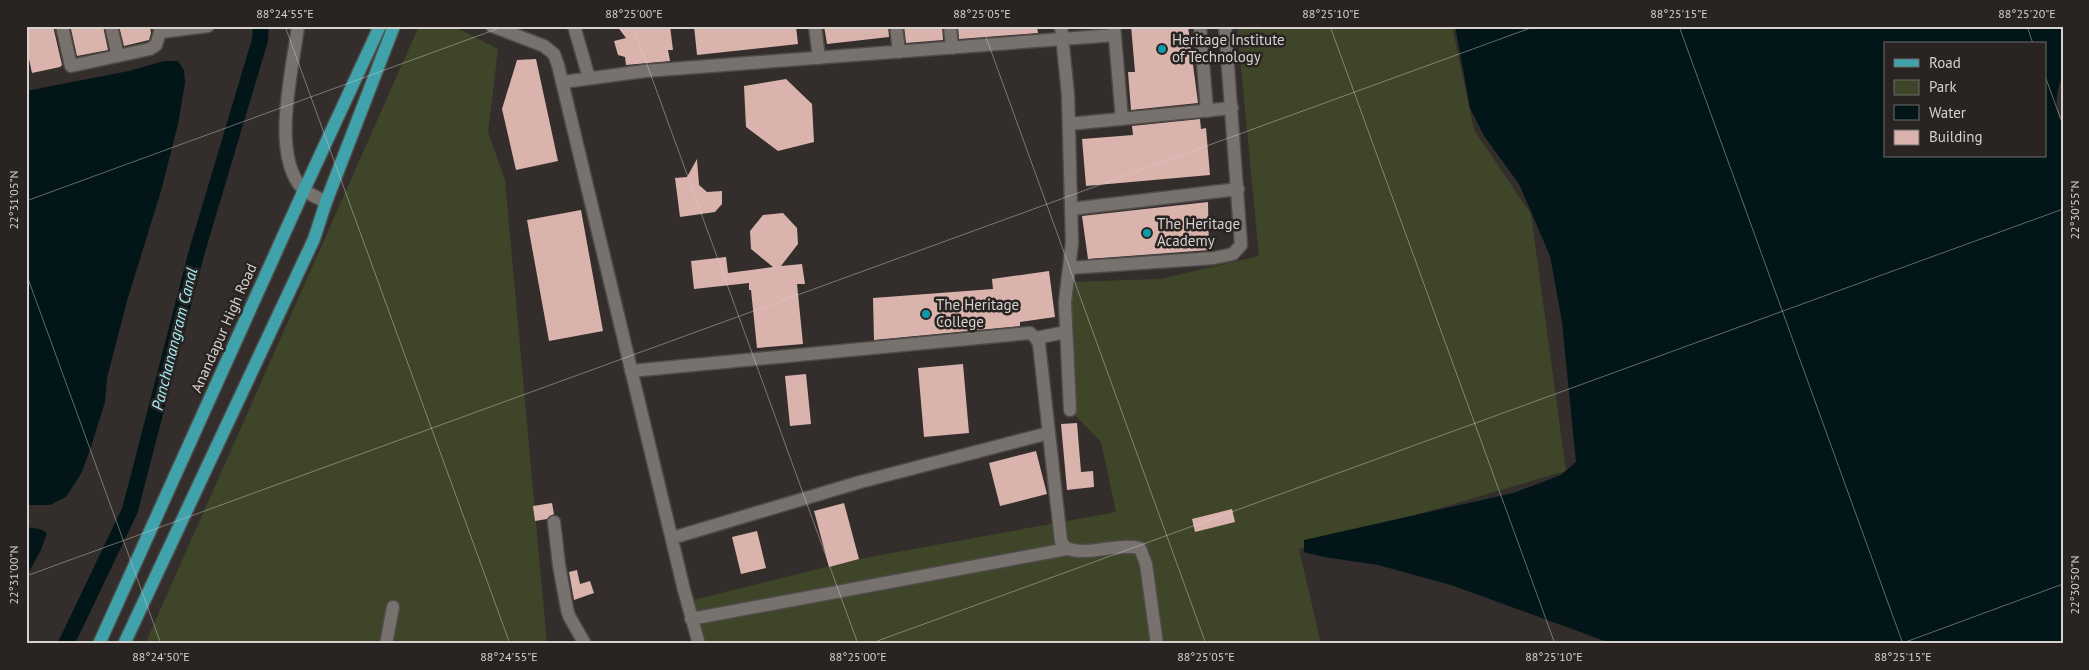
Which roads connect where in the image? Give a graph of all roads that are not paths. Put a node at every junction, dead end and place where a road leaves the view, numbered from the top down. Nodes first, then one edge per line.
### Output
1 (62, 26) edge
2 (111, 26) edge
3 (208, 26) edge
4 (298, 26) edge
5 (380, 26) edge
6 (394, 26) edge
7 (492, 26) edge
8 (574, 26) edge
9 (815, 26) edge
10 (896, 26) edge
11 (950, 26) edge
12 (1062, 26) edge
13 (1200, 26) edge
14 (1225, 26) edge
15 (161, 28) edge
16 (1114, 30) edge
17 (1063, 40) junction
18 (952, 48) junction
19 (899, 52) junction
20 (118, 56) junction
21 (819, 58) junction
22 (589, 78) junction
23 (563, 82) junction
24 (1232, 108) junction
25 (1207, 111) junction
26 (1122, 119) junction
27 (1069, 124) junction
28 (1238, 189) junction
29 (304, 190) junction
30 (326, 202) junction
31 (1071, 209) junction
32 (1069, 268) junction
33 (1066, 332) junction
34 (1036, 338) junction
35 (631, 371) junction
36 (1070, 410) dead end
37 (1049, 433) junction
38 (554, 522) dead end
39 (672, 538) junction
40 (1067, 549) junction
41 (392, 607) dead end
42 (691, 619) junction
43 (99, 644) edge
44 (124, 644) edge
45 (386, 644) edge
46 (585, 644) edge
47 (699, 644) edge
48 (1157, 644) edge

1 - 20 street
2 - 20 street
3 - 15 street
4 - 29 street
5 - 29 main road, Anandapur High Road
6 - 30 main road
7 - 23 street
8 - 22 street
9 - 21 street
10 - 19 street
11 - 18 street
12 - 17 street
13 - 25 street
14 - 24 street
15 - 20 street
16 - 17 street
16 - 26 street
17 - 18 street
17 - 27 street
18 - 19 street
19 - 21 street
21 - 22 street
22 - 23 street
23 - 35 street
24 - 25 street
24 - 28 street
25 - 26 street
26 - 27 street
27 - 31 street
28 - 31 street
28 - 32 street
29 - 30 street
29 - 43 main road, Anandapur High Road
30 - 44 main road
31 - 32 street
32 - 33 street
33 - 34 street
33 - 36 street
34 - 35 street
34 - 37 street
35 - 39 street
37 - 39 street
37 - 40 street
38 - 46 street
39 - 42 street
40 - 42 street
40 - 48 street
41 - 45 street
42 - 47 street

